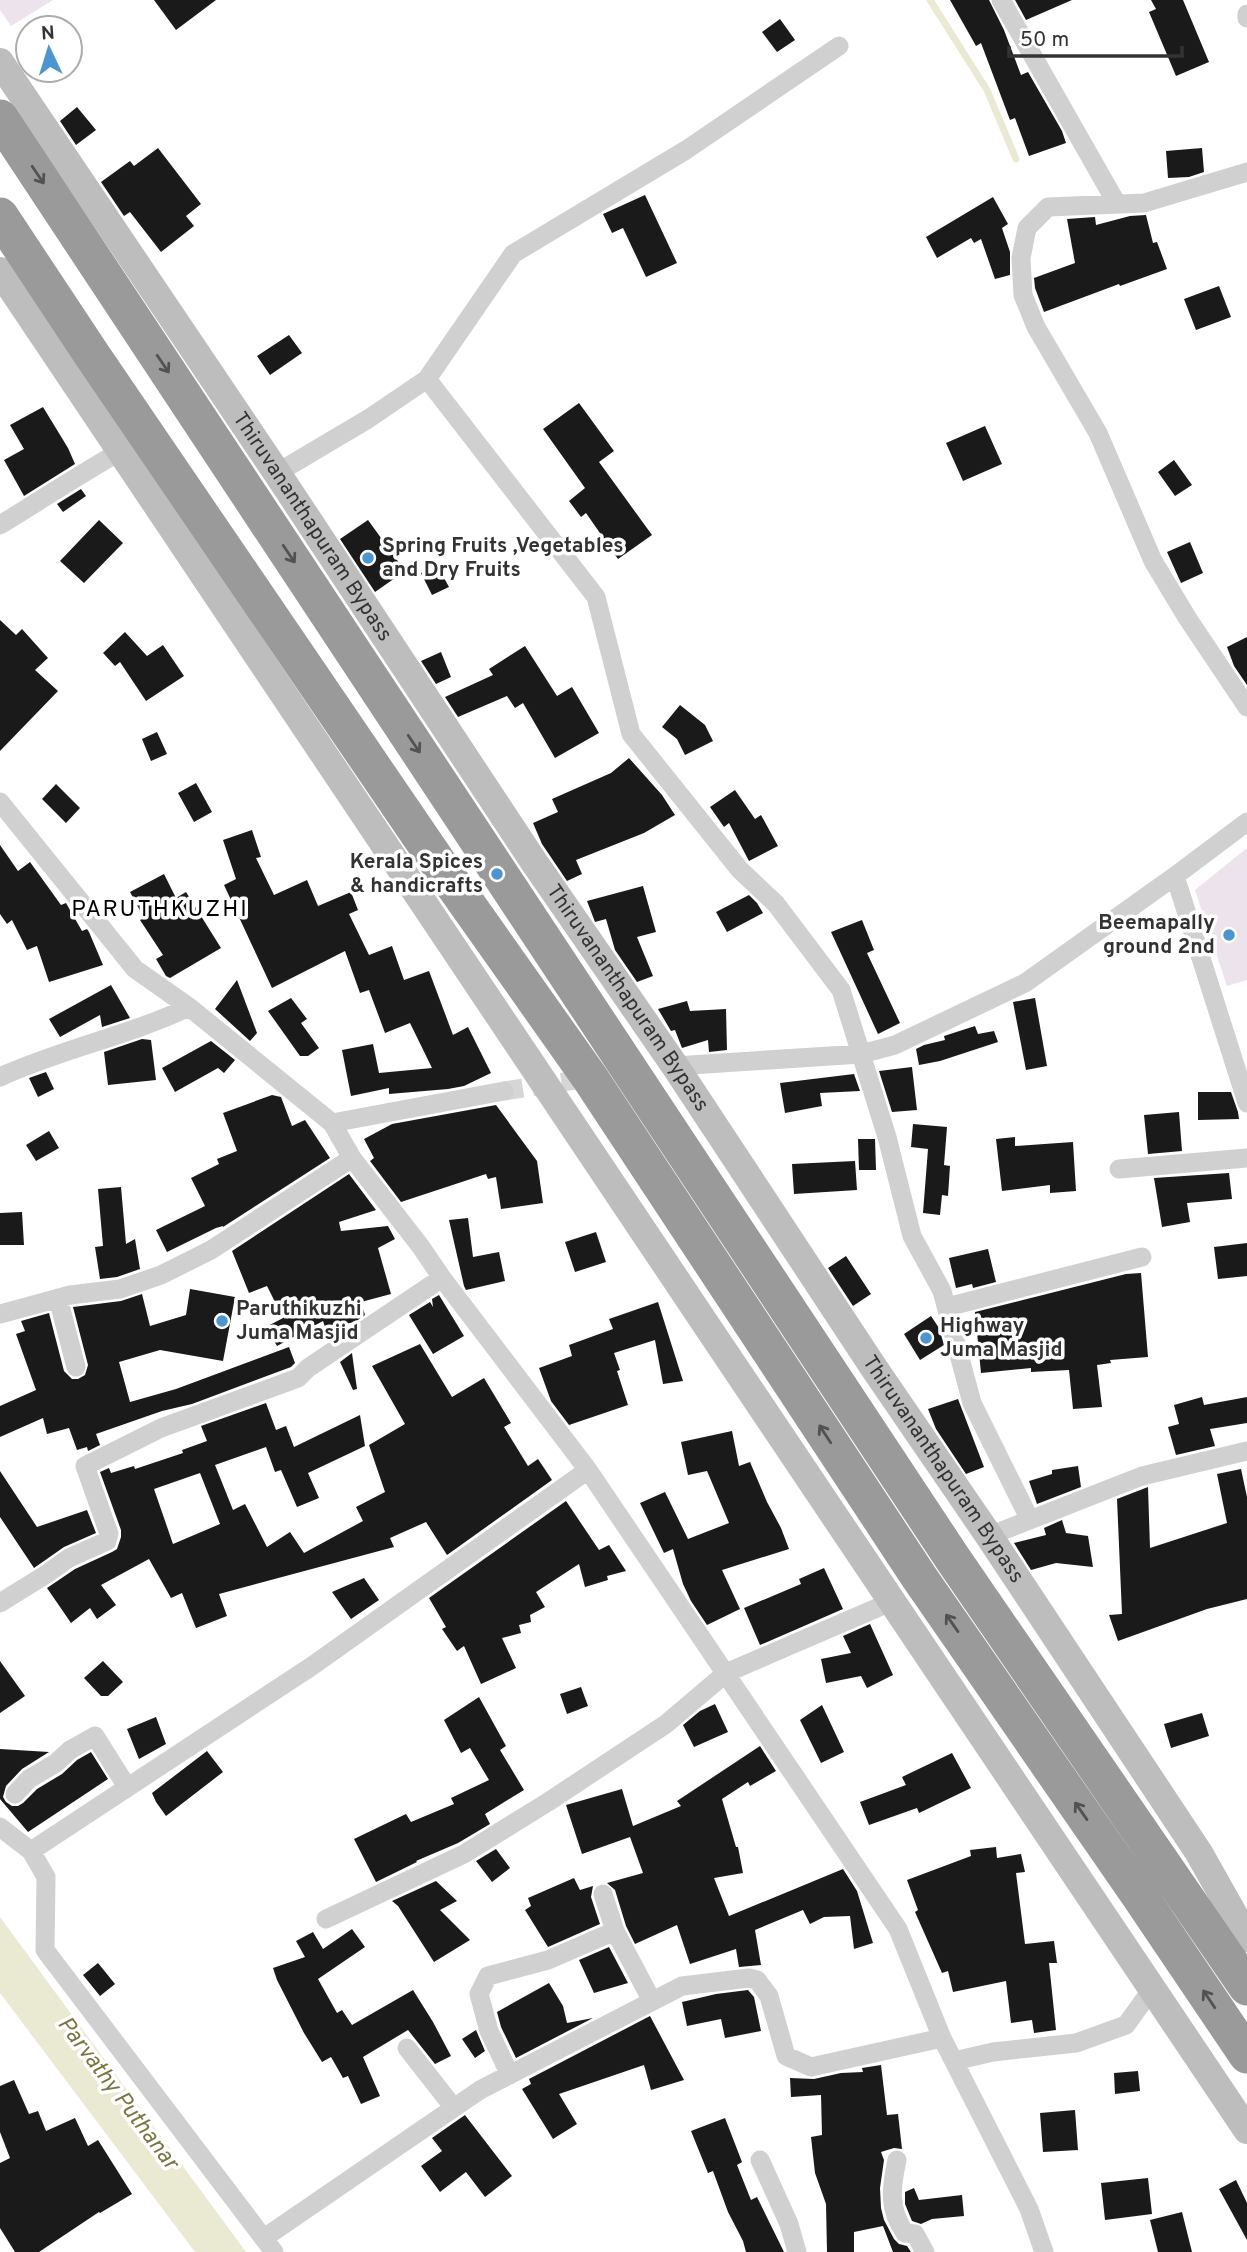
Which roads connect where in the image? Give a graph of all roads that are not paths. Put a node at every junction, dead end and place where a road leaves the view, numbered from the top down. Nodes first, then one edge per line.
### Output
1 (1000, 0) edge
2 (839, 46) dead end
3 (0, 62) edge
4 (0, 118) edge
5 (1247, 172) edge
6 (1117, 204) junction
7 (0, 216) edge
8 (2, 279) edge
9 (427, 379) junction
10 (121, 451) junction
11 (277, 473) junction
12 (0, 525) edge
13 (1247, 707) edge
14 (0, 802) edge
15 (1247, 822) edge
16 (1175, 876) junction
17 (189, 1007) junction
18 (862, 1054) junction
19 (675, 1066) junction
20 (0, 1077) edge
21 (504, 1091) tunnel mouth
22 (1247, 1103) edge
23 (332, 1123) junction
24 (352, 1158) junction
25 (1247, 1158) edge
26 (1119, 1169) dead end
27 (1142, 1257) dead end
28 (442, 1278) junction
29 (58, 1298) junction
30 (947, 1307) junction
31 (0, 1314) edge
32 (76, 1367) dead end
33 (1247, 1451) edge
34 (588, 1470) junction
35 (1030, 1520) junction
36 (989, 1536) junction
37 (892, 1601) junction
38 (0, 1603) edge
39 (726, 1673) junction
40 (127, 1787) junction
41 (15, 1794) dead end
42 (0, 1827) edge
43 (31, 1851) junction
44 (603, 1894) dead end
45 (326, 1919) dead end
46 (615, 1931) junction
47 (1247, 1938) edge
48 (1247, 1987) edge
49 (1152, 1989) junction
50 (652, 2001) junction
51 (942, 2038) junction
52 (407, 2048) dead end
53 (1247, 2055) edge
54 (954, 2062) junction
55 (510, 2075) junction
56 (454, 2108) junction
57 (1247, 2130) edge
58 (760, 2160) dead end
59 (897, 2160) dead end
60 (269, 2245) edge
61 (797, 2252) edge
62 (925, 2252) edge
63 (1044, 2252) edge

1 - 6 street
2 - 9 street
3 - 11 street, Thiruvananthapuram Bypass
4 -> 48 highway, Thiruvananthapuram Bypass
5 - 6 street
6 - 13 street
53 -> 7 highway
8 - 10 street
9 - 11 street
9 - 18 street
10 - 12 street
10 - 37 street
11 - 19 street, Thiruvananthapuram Bypass
14 - 17 street
15 - 16 street
16 - 18 street
16 - 22 street
17 - 20 street
17 - 23 street
18 - 19 street
18 - 30 street
19 - 36 street, Thiruvananthapuram Bypass
21 - 23 street
23 - 24 street
24 - 28 street
24 - 29 street
25 - 26 street
27 - 30 street
28 - 34 street
28 - 38 street
29 - 31 street
29 - 32 street
30 - 35 street
33 - 35 street
34 - 39 street
34 - 40 street
35 - 36 street
36 - 47 street, Thiruvananthapuram Bypass
37 - 39 street
37 - 49 street
39 - 45 street
39 - 51 street
40 - 41 street
40 - 43 street
42 - 43 street
43 - 60 street
44 - 46 street
46 - 50 street
46 - 55 street
49 - 54 street
49 - 57 street
50 - 51 street
50 - 55 street
51 - 54 street
52 - 56 street
54 - 63 street
55 - 56 street
56 - 60 street
58 - 61 street
59 - 62 street

